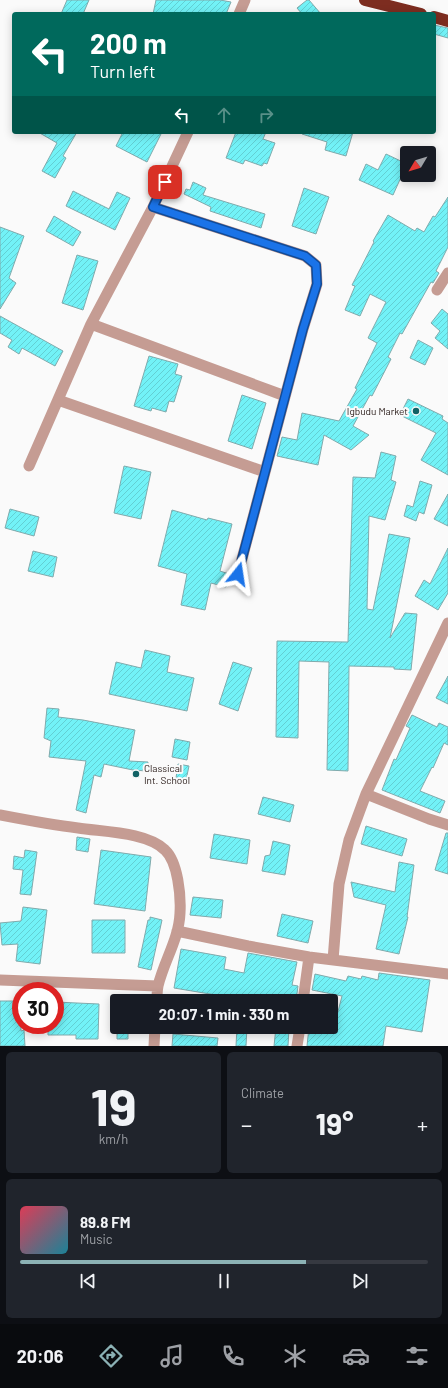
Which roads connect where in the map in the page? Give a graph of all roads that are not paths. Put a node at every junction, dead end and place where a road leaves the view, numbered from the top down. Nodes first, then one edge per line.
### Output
1 (245, 0) edge
2 (365, 0) edge
3 (240, 12) edge
4 (413, 12) edge
5 (436, 18) edge
6 (448, 21) edge
7 (187, 134) edge
8 (153, 207) junction
9 (448, 273) edge
10 (437, 290) dead end
11 (91, 324) junction
12 (285, 396) junction
13 (58, 400) junction
14 (29, 466) dead end
15 (265, 472) junction
16 (238, 574) dead end
17 (448, 624) edge
18 (444, 641) edge
19 (366, 794) junction
20 (0, 815) edge
21 (448, 825) edge
22 (177, 931) junction
23 (309, 957) junction
24 (333, 960) junction
25 (448, 974) edge
26 (0, 980) edge
27 (158, 986) junction
28 (157, 994) edge
29 (304, 994) edge
30 (155, 1034) edge
31 (299, 1034) edge
32 (154, 1046) edge
33 (297, 1046) edge

1 - 3 street
2 - 4 highway
5 - 6 highway
7 - 8 street
8 - 11 street
8 - 12 street
9 - 10 street
11 - 12 street
11 - 13 street
12 - 15 street
13 - 14 street
13 - 15 street
15 - 16 street
17 - 18 street
18 - 19 street
19 - 21 street
19 - 24 street
20 - 22 street
22 - 23 street
22 - 27 street
23 - 24 street
23 - 29 street
24 - 25 street
26 - 27 street
27 - 28 street
30 - 32 street
31 - 33 street

